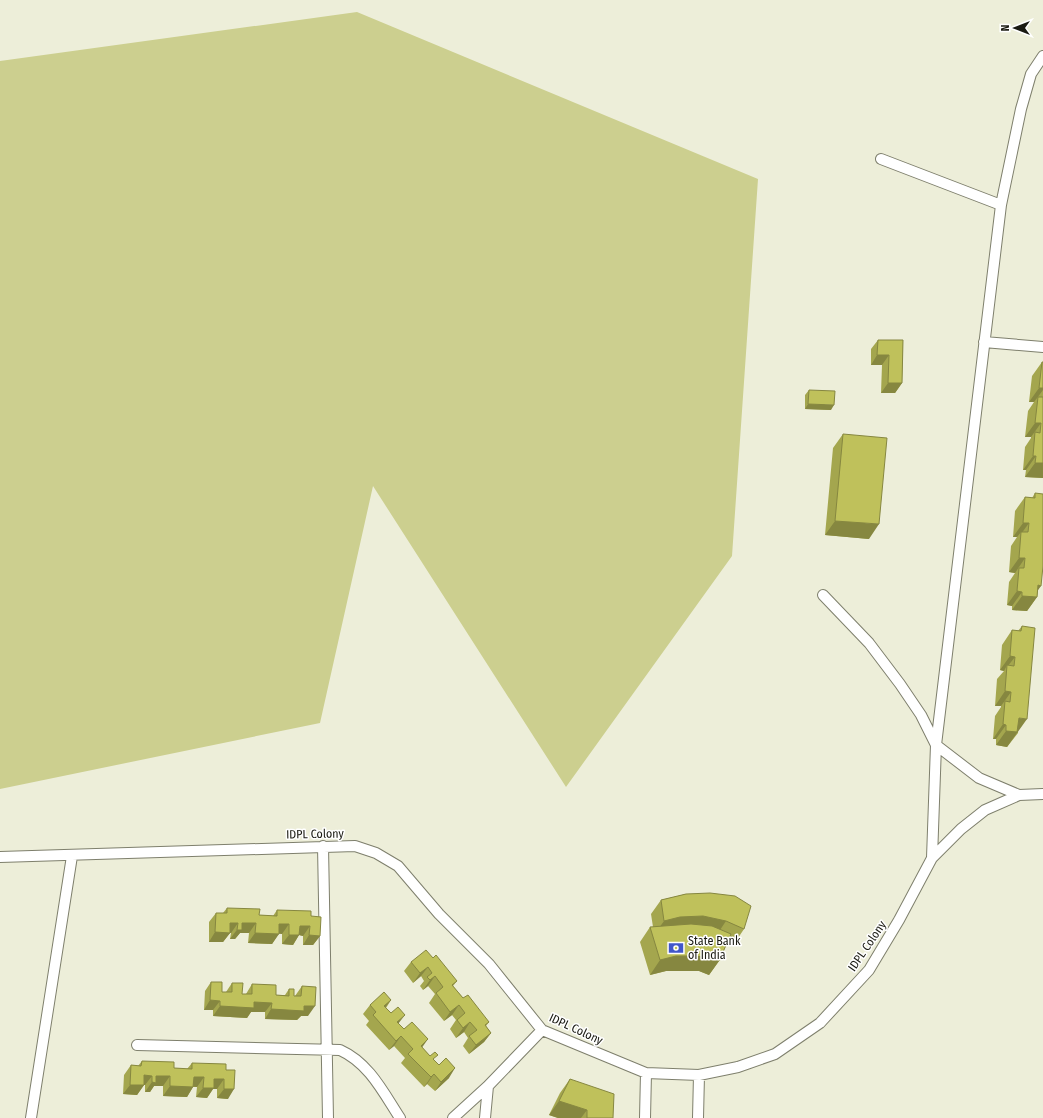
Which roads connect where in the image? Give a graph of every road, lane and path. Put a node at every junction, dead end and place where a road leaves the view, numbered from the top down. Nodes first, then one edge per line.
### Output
1 (1043, 56) edge
2 (881, 159) dead end
3 (1001, 205) junction
4 (984, 342) junction
5 (1043, 347) edge
6 (823, 594) dead end
7 (936, 745) junction
8 (1043, 794) edge
9 (1019, 795) junction
10 (323, 846) junction
11 (72, 856) junction
12 (0, 857) edge
13 (932, 858) junction
14 (542, 1030) junction
15 (136, 1045) dead end
16 (327, 1049) junction
17 (646, 1073) junction
18 (699, 1075) junction
19 (488, 1086) junction
20 (32, 1118) edge
21 (328, 1118) edge
22 (400, 1118) edge
23 (453, 1118) edge
24 (486, 1118) edge
25 (645, 1118) edge
26 (698, 1118) edge

1 - 3 lane
2 - 3 lane
3 - 4 lane
4 - 5 lane
4 - 7 lane
6 - 7 lane
7 - 9 lane
7 - 13 lane
8 - 9 lane, IDPL Colony
9 - 13 lane, IDPL Colony
10 - 11 lane, IDPL Colony
10 - 14 lane, IDPL Colony
10 - 16 lane
11 - 12 lane, IDPL Colony
11 - 20 lane
13 - 18 lane, IDPL Colony
14 - 17 lane, IDPL Colony
14 - 19 lane
15 - 16 lane
16 - 21 lane
16 - 22 lane
17 - 18 lane, IDPL Colony
17 - 25 lane
18 - 26 lane
19 - 23 lane
19 - 24 lane

